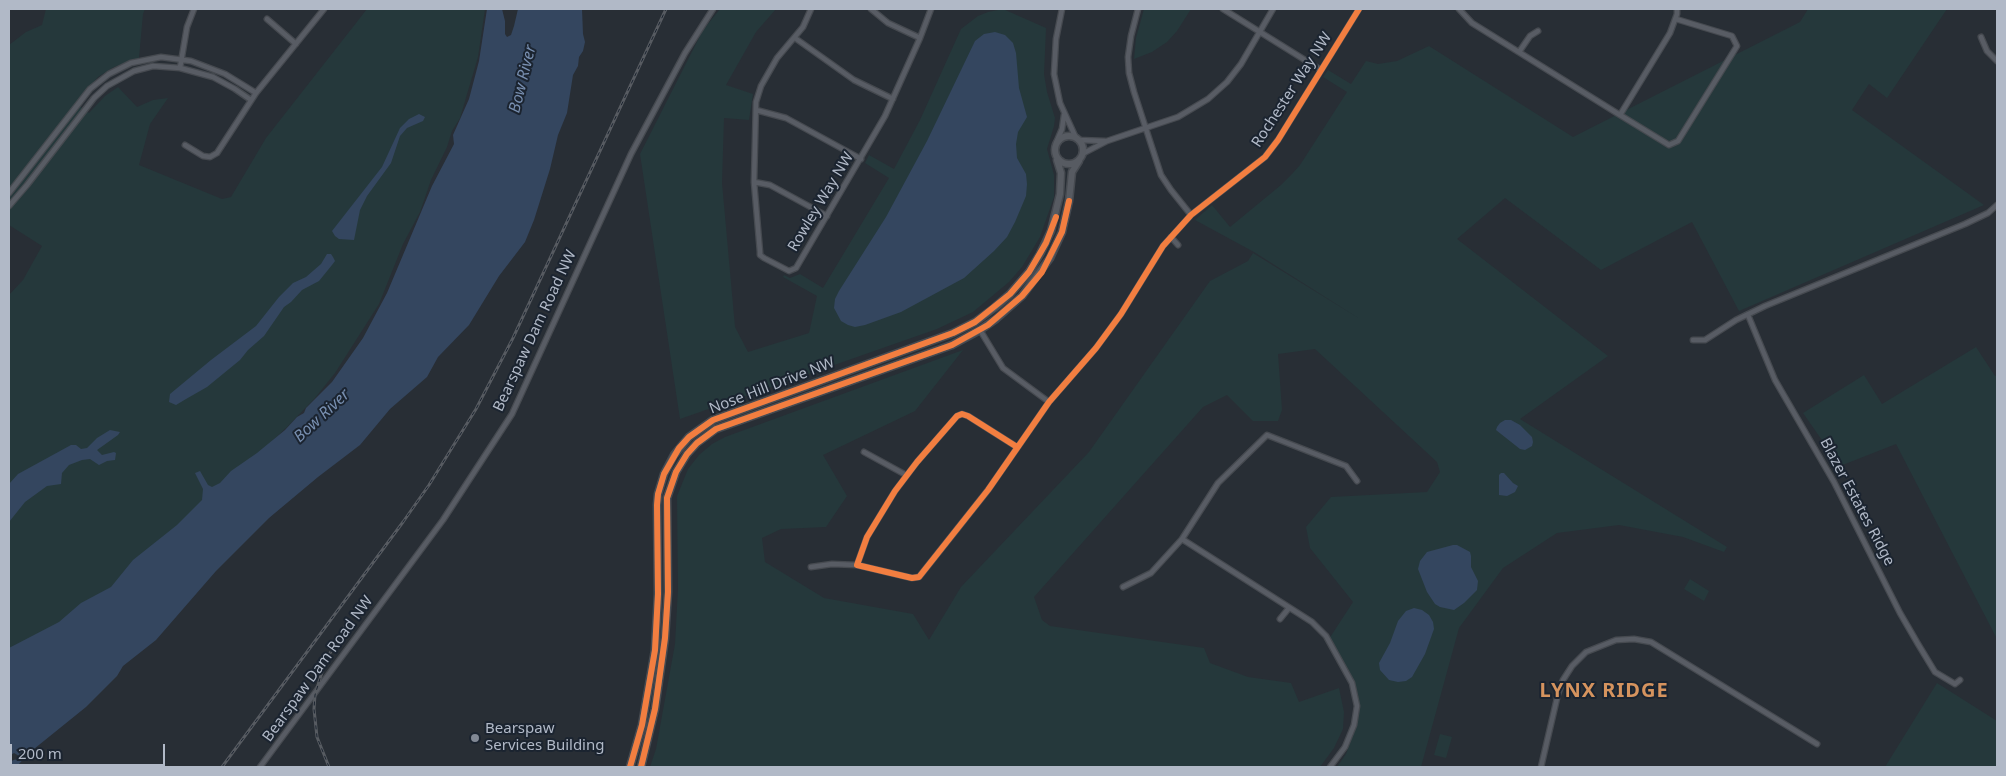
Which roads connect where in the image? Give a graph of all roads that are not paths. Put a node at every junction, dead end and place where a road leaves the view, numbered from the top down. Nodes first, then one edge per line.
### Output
1 (194, 9) edge
2 (324, 9) edge
3 (713, 9) edge
4 (811, 9) edge
5 (871, 9) edge
6 (931, 9) edge
7 (1062, 9) edge
8 (1138, 9) edge
9 (1274, 9) edge
10 (1359, 9) edge
11 (1459, 9) edge
12 (1677, 9) edge
13 (1225, 10) edge
14 (1676, 18) junction
15 (266, 19) dead end
16 (1538, 31) dead end
17 (1260, 32) junction
18 (1981, 37) dead end
19 (796, 38) junction
20 (920, 38) junction
21 (296, 44) junction
22 (1519, 52) junction
23 (181, 59) junction
24 (1997, 61) edge
25 (180, 68) junction
26 (1321, 70) junction
27 (256, 93) junction
28 (893, 99) junction
29 (251, 100) junction
30 (756, 110) junction
31 (1064, 115) junction
32 (1620, 115) junction
33 (1146, 129) junction
34 (1078, 139) junction
35 (1106, 141) junction
36 (1056, 143) junction
37 (185, 145) dead end
38 (1084, 153) junction
39 (861, 159) junction
40 (1057, 160) junction
41 (1079, 161) junction
42 (754, 182) junction
43 (9, 193) edge
44 (1997, 204) edge
45 (9, 206) edge
46 (1192, 215) junction
47 (827, 216) junction
48 (1171, 237) junction
49 (1178, 245) dead end
50 (1748, 314) junction
51 (975, 322) junction
52 (980, 330) junction
53 (1693, 340) dead end
54 (1049, 402) junction
55 (1017, 447) junction
56 (864, 452) dead end
57 (906, 475) junction
58 (1357, 481) dead end
59 (1182, 539) junction
60 (857, 565) junction
61 (810, 568) dead end
62 (1123, 587) dead end
63 (1288, 608) junction
64 (1280, 619) dead end
65 (1960, 680) dead end
66 (1817, 744) dead end
67 (260, 767) edge
68 (630, 767) edge
69 (640, 767) edge
70 (1330, 767) edge
71 (1541, 767) edge

1 - 23 street
2 - 21 street
3 - 67 street, Bearspaw Dam Road NW
4 - 19 street, Rowley Way NW
5 - 20 street
6 - 20 street, Rowley Way NW
7 - 31 street
8 - 33 street
9 - 17 street
10 - 26 street, Rochester Way NW
11 - 22 street
12 - 14 street
13 - 17 street
14 - 32 street
14 - 32 street
15 - 21 street
16 - 22 street
17 - 26 street
17 - 33 street
18 - 24 street
19 - 28 street
19 - 30 street, Rowley Way NW
20 - 28 street, Rowley Way NW
21 - 27 street
22 - 32 street
23 - 25 street
23 - 27 street
23 - 43 street
25 - 29 street
25 - 45 street
26 - 46 street, Rochester Way NW
27 - 29 street
28 - 39 street, Rowley Way NW
29 - 37 street
30 - 39 street
30 - 42 street, Rowley Way NW
31 - 34 street
31 - 36 street
33 - 35 street
33 - 46 street
34 - 35 street
34 - 36 street
34 - 38 street
35 - 38 street
36 - 40 street
38 - 41 street
39 - 47 street, Rowley Way NW
40 - 41 street
40 - 51 street, Nose Hill Drive NW
41 - 52 street, Nose Hill Drive NW
42 - 47 street
42 - 47 street, Rowley Way NW
44 - 50 street
46 - 48 street, Rochester Way NW
48 - 49 street
48 - 54 street, Rochester Way NW
50 - 53 street
50 - 65 street, Blazer Estates Ridge
51 - 52 street
51 - 68 street, Nose Hill Drive NW
52 - 54 street
52 - 69 street, Nose Hill Drive NW
54 - 55 street, Rochester Way NW
55 - 57 street
55 - 60 street, Rochester Way NW
56 - 57 street
57 - 60 street
58 - 59 street
59 - 62 street
59 - 63 street
60 - 61 street
63 - 64 street
63 - 70 street
66 - 71 street

